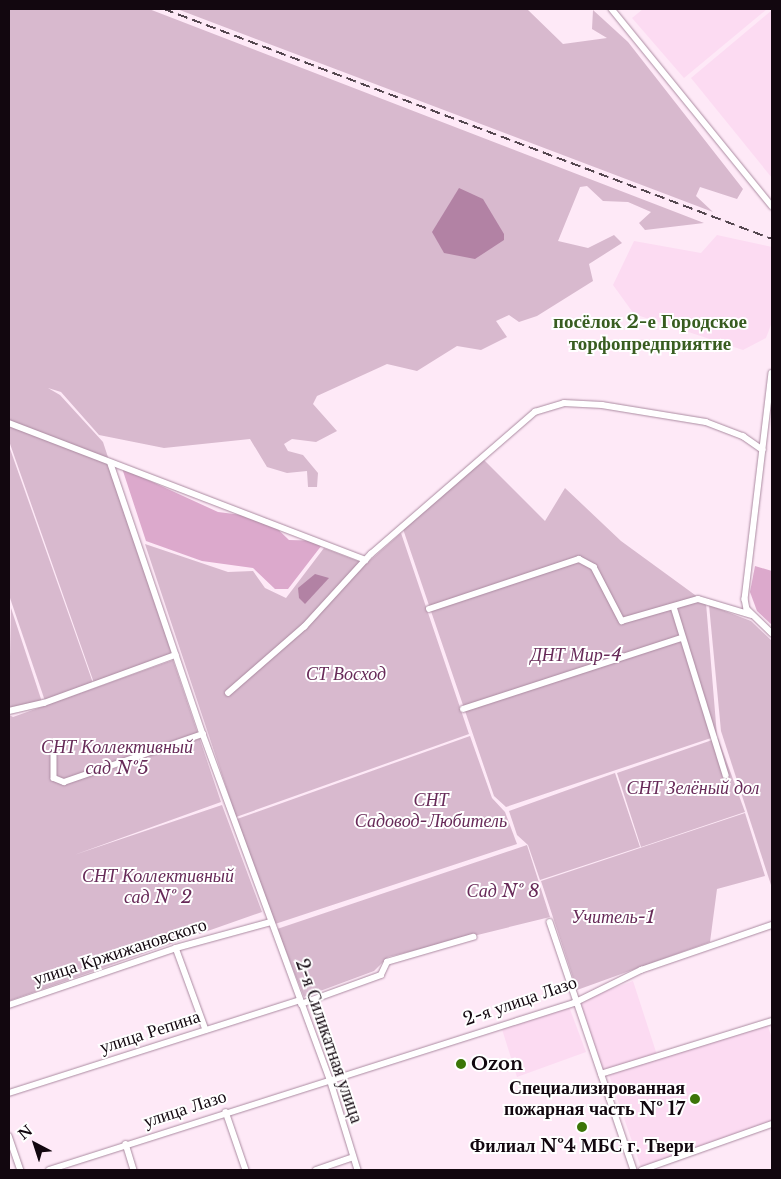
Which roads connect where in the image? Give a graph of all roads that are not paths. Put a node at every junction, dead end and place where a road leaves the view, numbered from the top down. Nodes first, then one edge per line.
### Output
1 (612, 9) edge
2 (772, 206) edge
3 (772, 373) edge
4 (9, 423) edge
5 (763, 450) junction
6 (111, 464) junction
7 (366, 560) junction
8 (674, 607) junction
9 (429, 609) dead end
10 (752, 615) junction
11 (772, 633) edge
12 (682, 638) junction
13 (175, 655) junction
14 (228, 693) dead end
15 (463, 709) dead end
16 (9, 711) edge
17 (203, 734) junction
18 (54, 752) dead end
19 (726, 775) dead end
20 (271, 922) junction
21 (550, 922) dead end
22 (772, 925) edge
23 (473, 938) dead end
24 (176, 948) junction
25 (301, 1002) junction
26 (574, 1003) junction
27 (9, 1005) edge
28 (772, 1021) edge
29 (206, 1030) junction
30 (601, 1074) junction
31 (330, 1079) junction
32 (9, 1093) edge
33 (226, 1112) junction
34 (772, 1124) edge
35 (9, 1136) edge
36 (126, 1144) junction
37 (353, 1157) junction
38 (21, 1170) edge
39 (49, 1170) edge
40 (134, 1170) edge
41 (246, 1170) edge
42 (316, 1170) edge
43 (358, 1170) edge
44 (634, 1170) edge
45 (642, 1170) edge

1 - 2 street
3 - 5 street
4 - 6 street
5 - 7 street
5 - 10 street
6 - 7 street
6 - 13 street, 2-я Силикатная улица
7 - 14 street
8 - 9 street
8 - 10 street
8 - 12 street
10 - 11 street
12 - 15 street
12 - 19 street
13 - 16 street
13 - 17 street, 2-я Силикатная улица
17 - 18 street
17 - 20 street, 2-я Силикатная улица
20 - 24 street, улица Кржижановского
20 - 25 street, 2-я Силикатная улица
21 - 26 street
22 - 26 street, 2-я улица Лазо
23 - 25 street, улица Репина
24 - 27 street, улица Кржижановского
24 - 29 street
25 - 29 street, улица Репина
25 - 31 street, 2-я Силикатная улица
26 - 30 street
26 - 31 street, 2-я улица Лазо
28 - 30 street
29 - 32 street, улица Репина
30 - 44 street
31 - 33 street, улица Лазо
31 - 37 street, 2-я Силикатная улица
33 - 36 street, улица Лазо
33 - 41 street
34 - 45 street
35 - 38 street
36 - 39 street, улица Лазо
36 - 40 street
37 - 42 street
37 - 43 street, 2-я Силикатная улица

